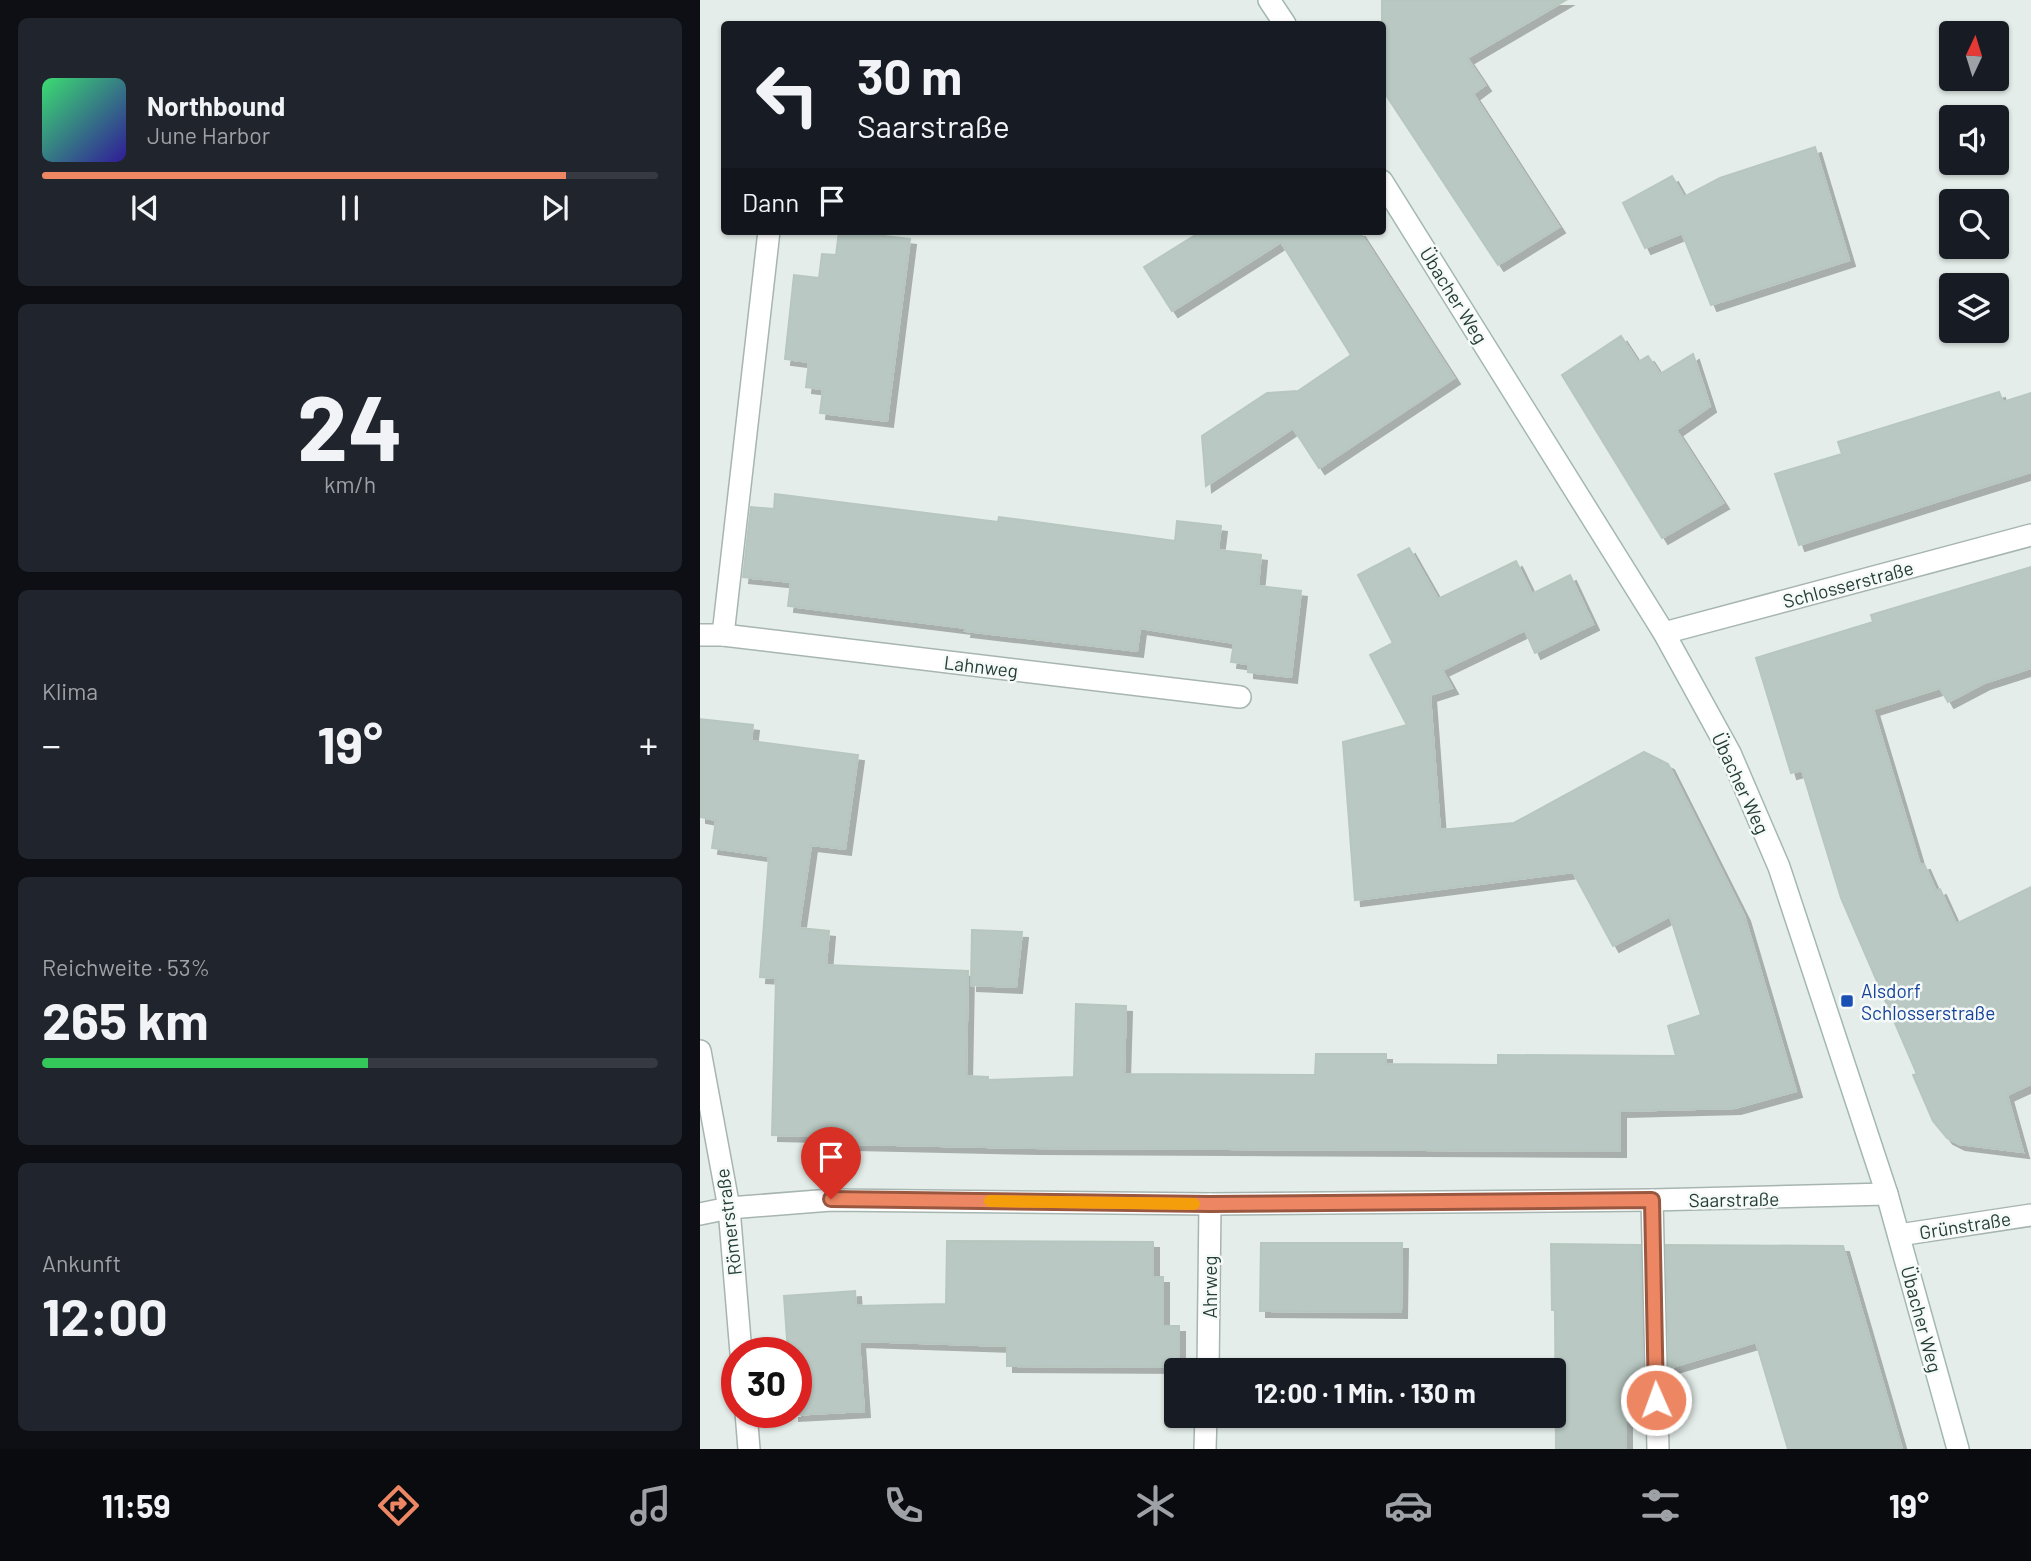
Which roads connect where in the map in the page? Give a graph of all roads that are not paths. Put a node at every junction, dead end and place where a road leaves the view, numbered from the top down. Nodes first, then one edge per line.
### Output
1 (1269, 0) edge
2 (1283, 21) edge
3 (1386, 187) edge
4 (769, 235) edge
5 (2031, 535) edge
6 (1664, 633) junction
7 (700, 635) edge
8 (723, 635) junction
9 (1240, 697) dead end
10 (700, 1051) edge
11 (1887, 1194) junction
12 (1652, 1200) junction
13 (1210, 1204) junction
14 (729, 1208) junction
15 (700, 1214) edge
16 (2031, 1214) edge
17 (1899, 1235) junction
18 (740, 1337) edge
19 (1208, 1358) edge
20 (747, 1428) edge
21 (1206, 1428) edge
22 (749, 1449) edge
23 (1205, 1449) edge
24 (1658, 1449) edge
25 (1958, 1449) edge

1 - 2 street
3 - 6 street, Übacher Weg
4 - 8 street
5 - 6 street, Schlosserstraße
6 - 11 street, Übacher Weg
7 - 8 street, Lahnweg
8 - 9 street, Lahnweg
10 - 14 street, Römerstraße
11 - 12 street, Saarstraße
11 - 17 street, Übacher Weg
12 - 13 street, Saarstraße
12 - 24 street
13 - 14 street, Saarstraße
13 - 19 street, Ahrweg
14 - 15 street, Saarstraße
14 - 18 street, Römerstraße
16 - 17 street, Grünstraße
17 - 25 street, Übacher Weg
20 - 22 street
21 - 23 street

